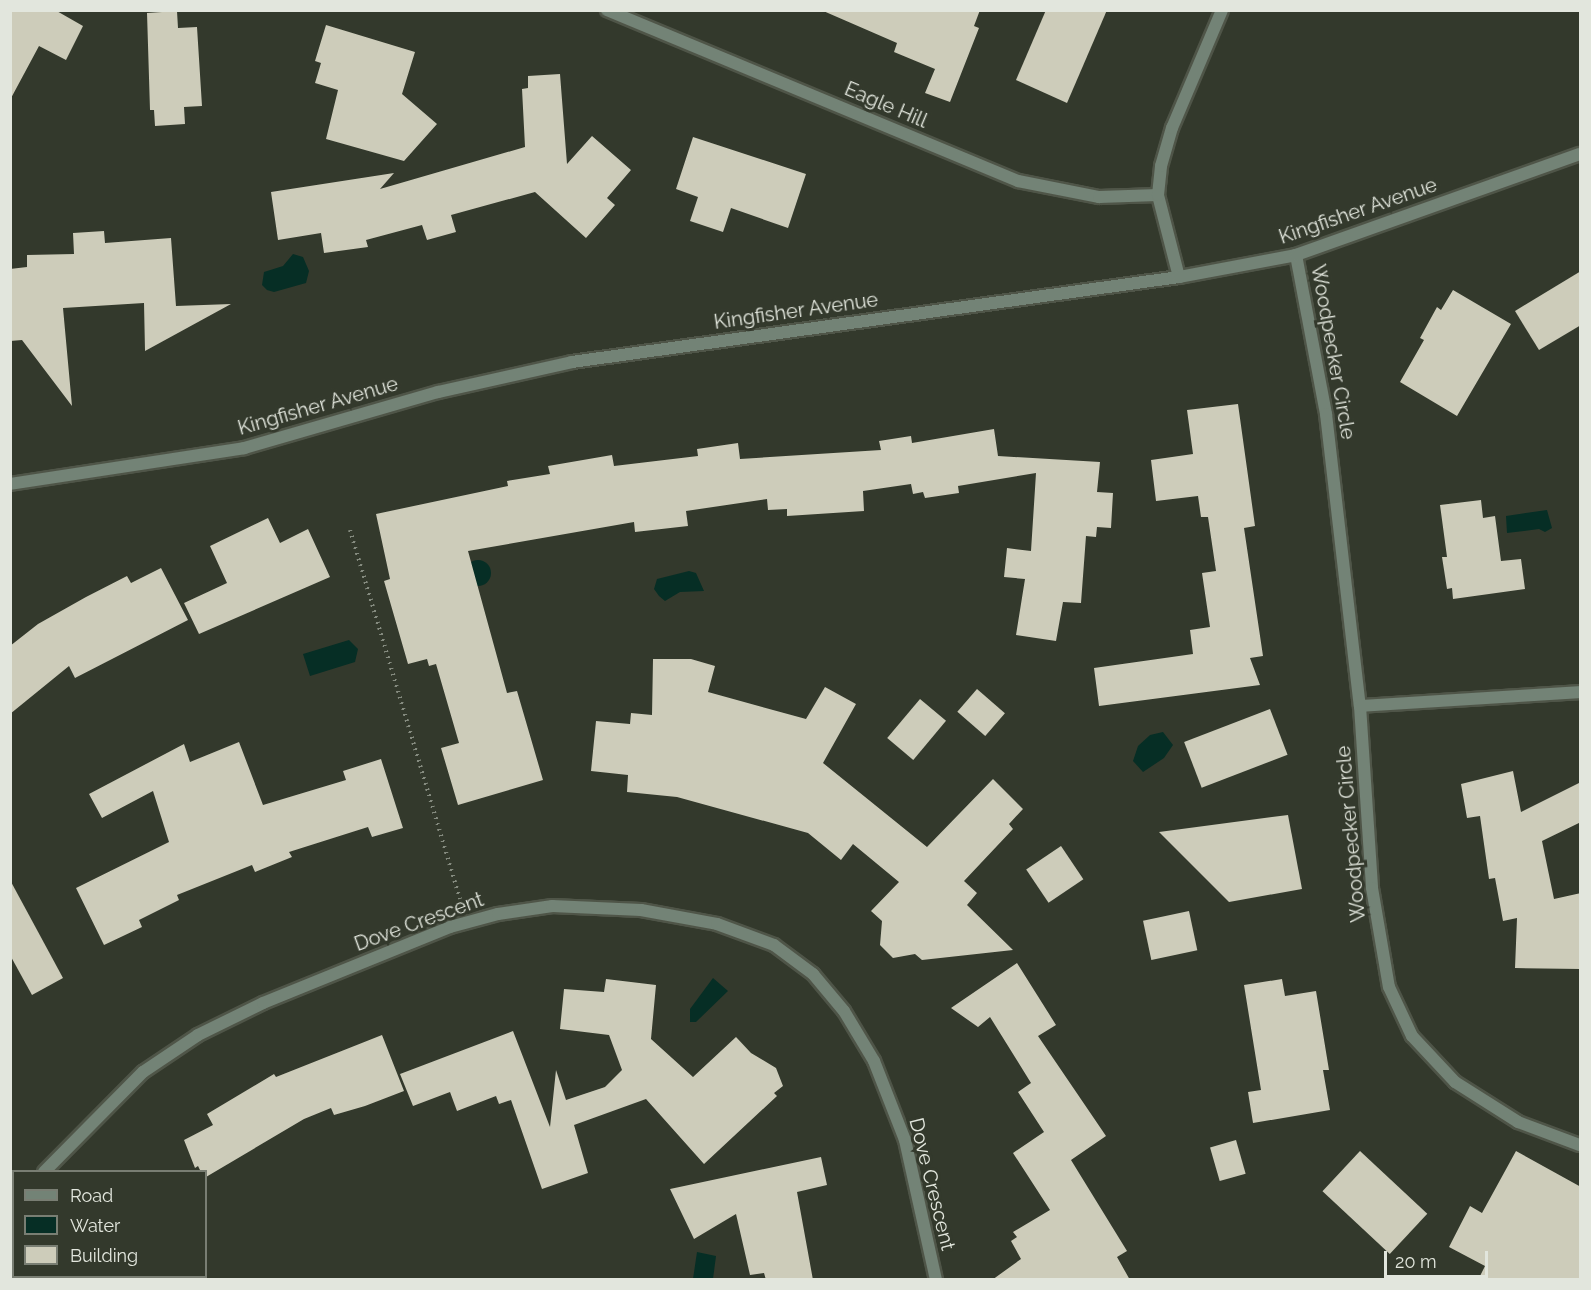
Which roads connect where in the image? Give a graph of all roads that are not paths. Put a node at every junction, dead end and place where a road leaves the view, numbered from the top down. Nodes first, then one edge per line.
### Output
1 (607, 10) edge
2 (1222, 10) edge
3 (1581, 154) edge
4 (1158, 195) junction
5 (1296, 255) junction
6 (1179, 277) junction
7 (10, 484) edge
8 (1581, 692) edge
9 (1360, 706) junction
10 (1581, 1145) edge
11 (46, 1170) edge
12 (936, 1280) edge

1 - 4 street, Eagle Hill
2 - 4 street
3 - 5 street, Kingfisher Avenue
4 - 6 street
5 - 6 street, Kingfisher Avenue
5 - 9 street, Woodpecker Circle
6 - 7 street, Kingfisher Avenue
8 - 9 street
9 - 10 street, Woodpecker Circle
11 - 12 street, Dove Crescent

